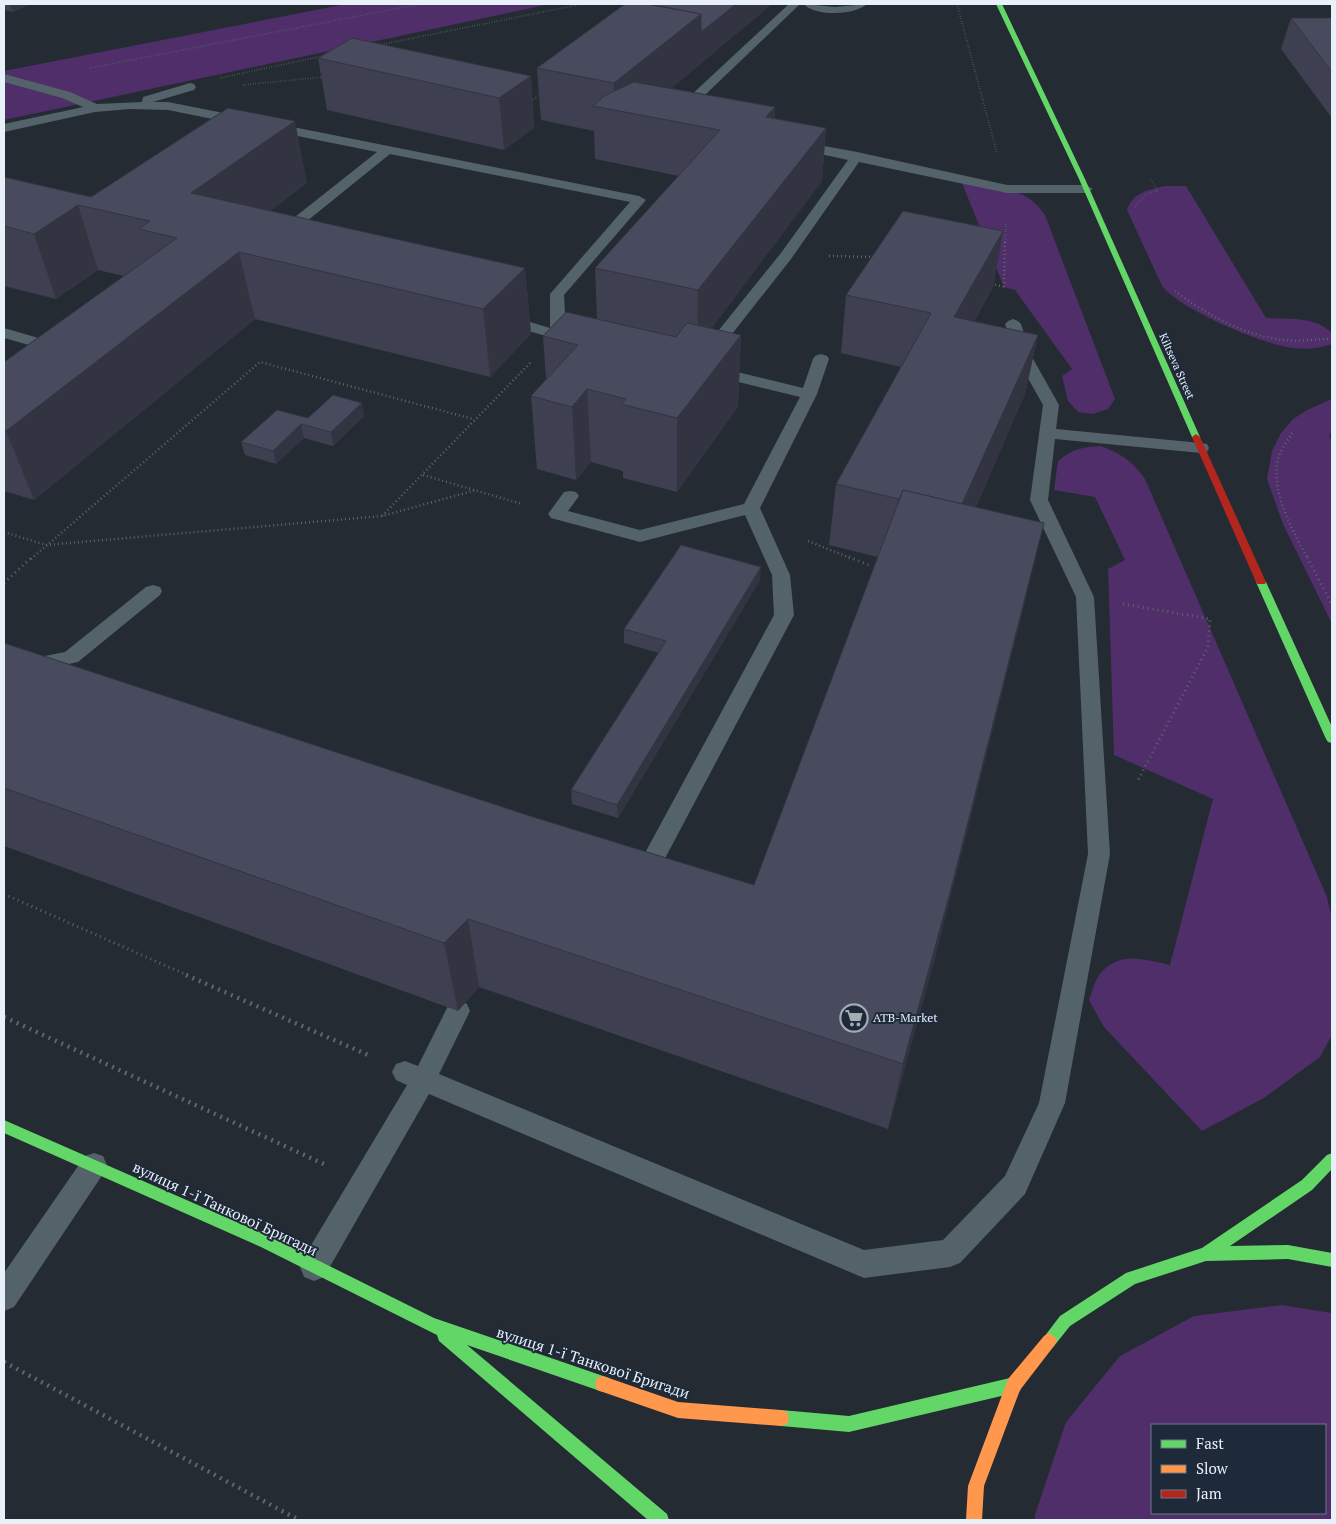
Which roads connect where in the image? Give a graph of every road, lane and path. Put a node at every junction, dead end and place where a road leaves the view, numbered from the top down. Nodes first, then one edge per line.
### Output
1 (420, 4) edge
2 (582, 4) edge
3 (795, 4) edge
4 (809, 4) edge
5 (862, 4) edge
6 (957, 4) edge
7 (999, 4) edge
8 (372, 46) edge
9 (324, 56) edge
10 (85, 69) dead end
11 (229, 76) dead end
12 (328, 77) edge
13 (4, 78) edge
14 (244, 85) dead end
15 (190, 87) dead end
16 (543, 92) edge
17 (530, 103) edge
18 (130, 104) junction
19 (95, 108) junction
20 (690, 125) edge
21 (4, 128) edge
22 (788, 143) edge
23 (388, 149) junction
24 (857, 156) junction
25 (1150, 178) dead end
26 (1007, 189) junction
27 (1086, 189) junction
28 (1134, 209) dead end
29 (267, 247) edge
30 (786, 256) junction
31 (876, 257) edge
32 (986, 282) edge
33 (1173, 289) dead end
34 (492, 316) edge
35 (1013, 324) dead end
36 (4, 333) edge
37 (558, 335) junction
38 (1332, 339) edge
39 (586, 341) edge
40 (821, 359) dead end
41 (48, 361) edge
42 (809, 394) junction
43 (473, 419) junction
44 (1049, 433) junction
45 (1292, 433) dead end
46 (1202, 448) junction
47 (423, 475) junction
48 (476, 490) junction
49 (570, 496) dead end
50 (751, 508) junction
51 (557, 514) junction
52 (382, 516) junction
53 (4, 532) edge
54 (807, 541) dead end
55 (46, 545) junction
56 (871, 566) dead end
57 (4, 583) edge
58 (153, 591) dead end
59 (1085, 597) junction
60 (1332, 605) edge
61 (35, 664) junction
62 (4, 671) edge
63 (72, 677) edge
64 (1332, 739) edge
65 (1135, 785) dead end
66 (617, 865) edge
67 (4, 894) edge
68 (458, 1011) dead end
69 (4, 1017) edge
70 (415, 1075) junction
71 (4, 1126) edge
72 (1332, 1160) edge
73 (94, 1165) junction
74 (364, 1183) junction
75 (1206, 1254) junction
76 (1332, 1260) edge
77 (314, 1266) junction
78 (4, 1297) edge
79 (431, 1325) junction
80 (4, 1362) edge
81 (1014, 1385) junction
82 (299, 1520) edge
83 (662, 1520) edge
84 (974, 1520) edge

1 - 10 path
2 - 8 path
3 - 20 lane
4 - 5 lane
6 - 26 path
7 - 27 main road, Kiltseva Street
9 - 11 path
12 - 14 path
13 - 19 lane
15 - 18 lane
16 - 17 path
18 - 19 lane
18 - 23 lane
19 - 21 lane
22 - 24 lane
23 - 29 lane
23 - 37 lane
24 - 26 lane
24 - 30 lane
25 - 28 path
26 - 27 lane
26 - 32 path
27 - 46 main road, Kiltseva Street
30 - 31 path
30 - 42 lane
33 - 38 path
34 - 37 lane
35 - 44 lane
36 - 41 lane
37 - 39 lane
37 - 43 path
40 - 42 lane
42 - 50 lane
43 - 47 path
43 - 55 path
44 - 46 lane
44 - 59 lane
45 - 60 path
46 - 64 main road, Kiltseva Street
47 - 48 path
47 - 52 path
48 - 51 path
48 - 52 path
49 - 51 lane
50 - 51 lane
50 - 66 lane
52 - 55 path
53 - 55 path
54 - 56 path
55 - 57 path
58 - 61 lane
59 - 65 path
59 - 70 lane
61 - 62 lane
61 - 63 lane
67 - 70 path
68 - 70 lane
69 - 74 path
70 - 74 lane
71 - 73 main road, вулиця 1-ї Танкової Бригади
72 - 75 main road
73 - 77 main road, вулиця 1-ї Танкової Бригади
73 - 78 lane
74 - 77 lane
75 - 76 main road
75 - 81 main road
77 - 79 main road, вулиця 1-ї Танкової Бригади
79 - 81 main road, вулиця 1-ї Танкової Бригади
79 - 83 main road, вулиця 1-ї Танкової Бригади
80 - 82 path
81 - 84 main road

